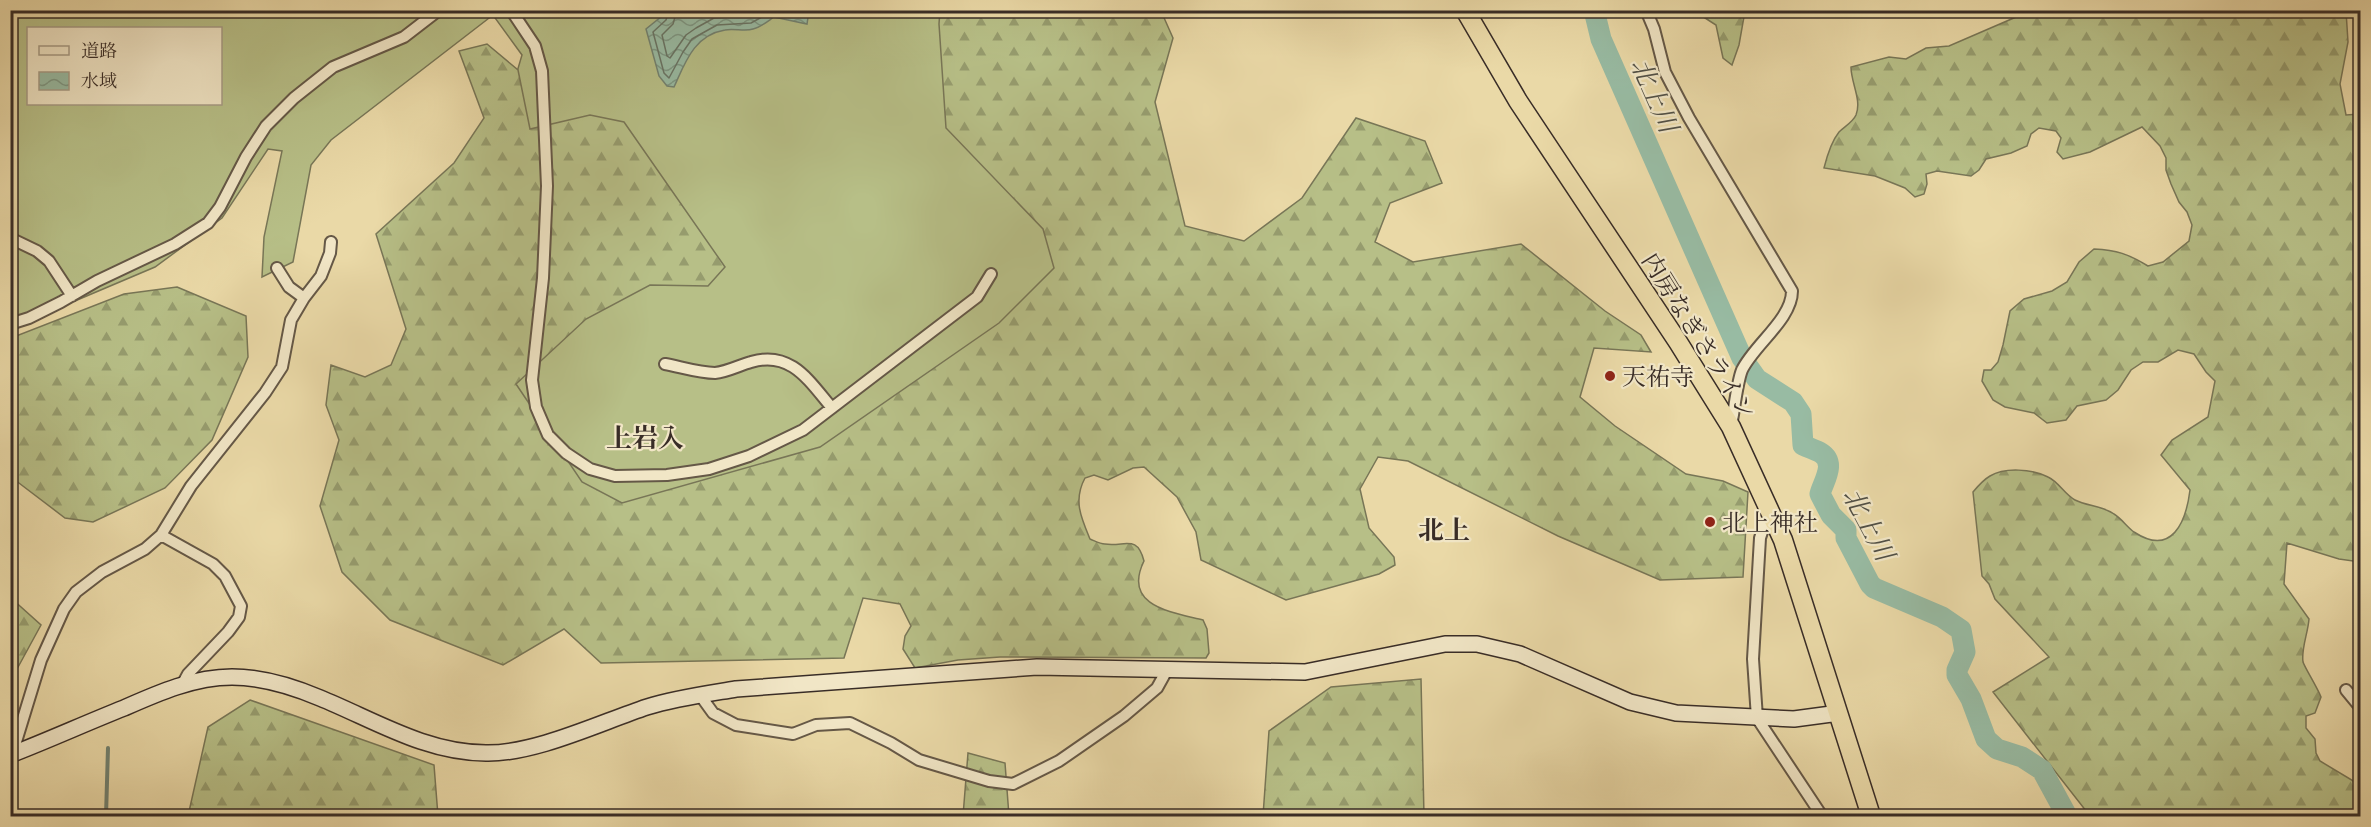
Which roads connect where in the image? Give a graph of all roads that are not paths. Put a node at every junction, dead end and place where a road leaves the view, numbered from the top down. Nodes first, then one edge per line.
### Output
1 (439, 10) edge
2 (512, 10) edge
3 (1465, 10) edge
4 (1646, 10) edge
5 (10, 238) edge
6 (331, 242) dead end
7 (277, 268) dead end
8 (991, 274) dead end
9 (72, 296) junction
10 (304, 298) junction
11 (10, 324) edge
12 (665, 364) dead end
13 (831, 408) junction
14 (1731, 427) junction
15 (1772, 516) junction
16 (161, 535) junction
17 (1167, 670) junction
18 (182, 685) junction
19 (2346, 690) dead end
20 (700, 695) junction
21 (2361, 707) edge
22 (1839, 713) junction
23 (1757, 718) junction
24 (11, 757) edge
25 (1822, 816) edge
26 (1871, 816) edge

1 - 9 street
2 - 13 street
3 - 14 highway, 内房なぎさライン
4 - 14 street
5 - 9 street
6 - 10 street
7 - 10 street
8 - 13 street
9 - 11 street
10 - 16 street
12 - 13 street
14 - 15 highway, 内房なぎさライン
15 - 22 highway, 内房なぎさライン
15 - 23 street
16 - 18 street
16 - 24 street
17 - 20 street
17 - 20 street
17 - 23 street
18 - 20 street
18 - 24 street
19 - 21 street
22 - 23 street
22 - 26 highway, 内房なぎさライン
23 - 25 street

